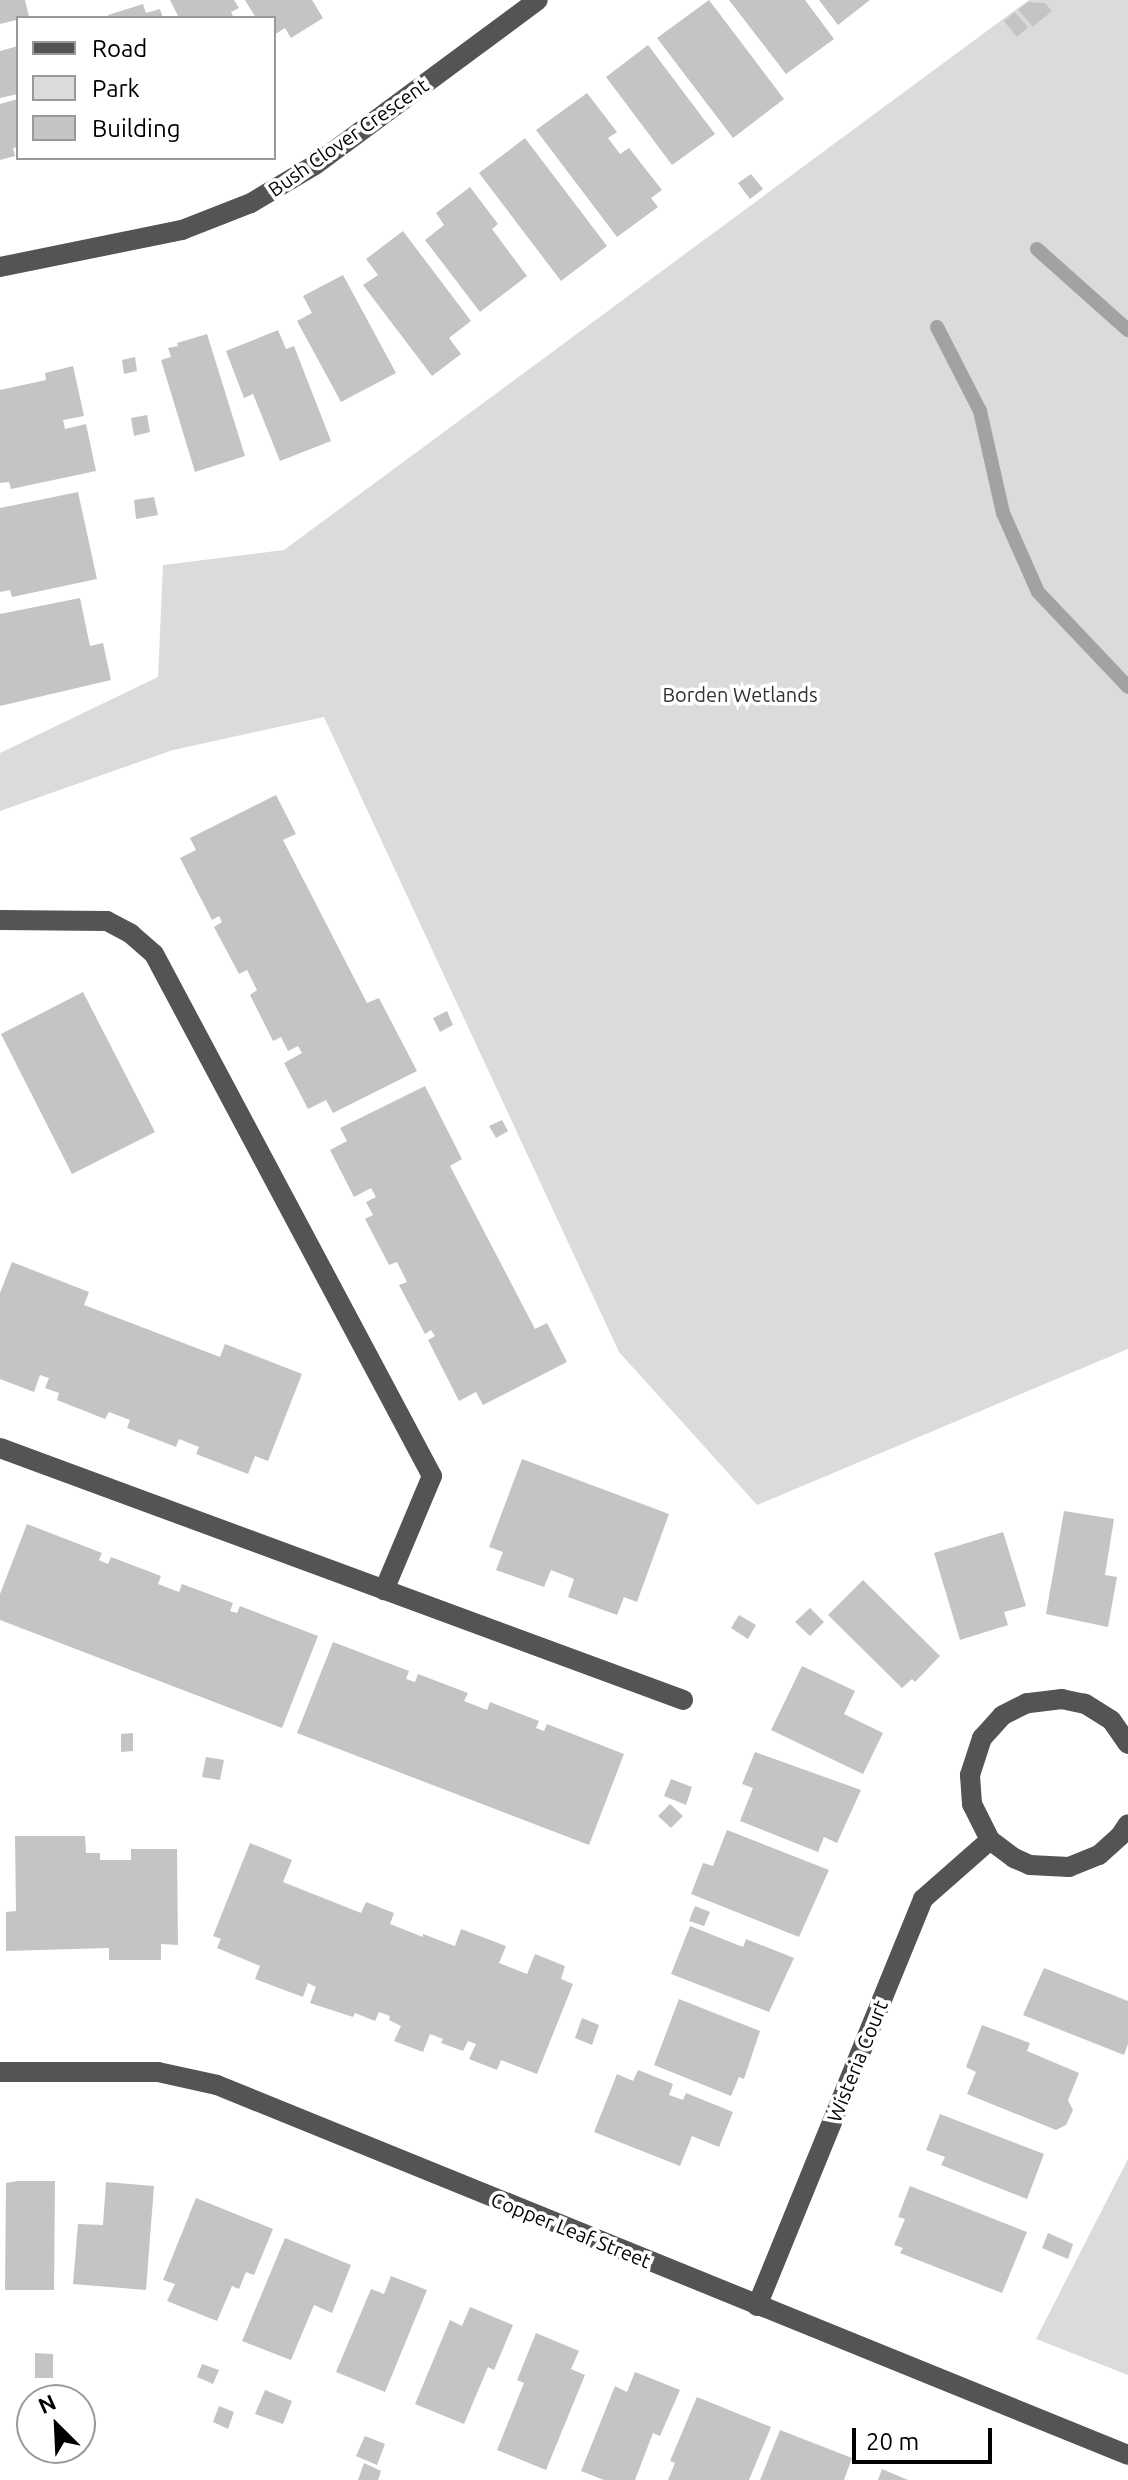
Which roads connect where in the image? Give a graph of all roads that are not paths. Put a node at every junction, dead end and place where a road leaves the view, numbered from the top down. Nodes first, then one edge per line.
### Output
1 (538, 0) edge
2 (0, 267) edge
3 (0, 920) edge
4 (0, 1448) edge
5 (384, 1590) junction
6 (683, 1700) dead end
7 (1128, 1744) edge
8 (1128, 1824) edge
9 (990, 1840) junction
10 (0, 2072) edge
11 (757, 2306) junction
12 (1128, 2455) edge

1 - 2 street, Bush Clover Crescent
3 - 5 street
4 - 5 street
5 - 6 street
7 - 9 street
8 - 9 street
9 - 11 street, Wisteria Court
10 - 11 street, Copper Leaf Street
11 - 12 street, Copper Leaf Street

